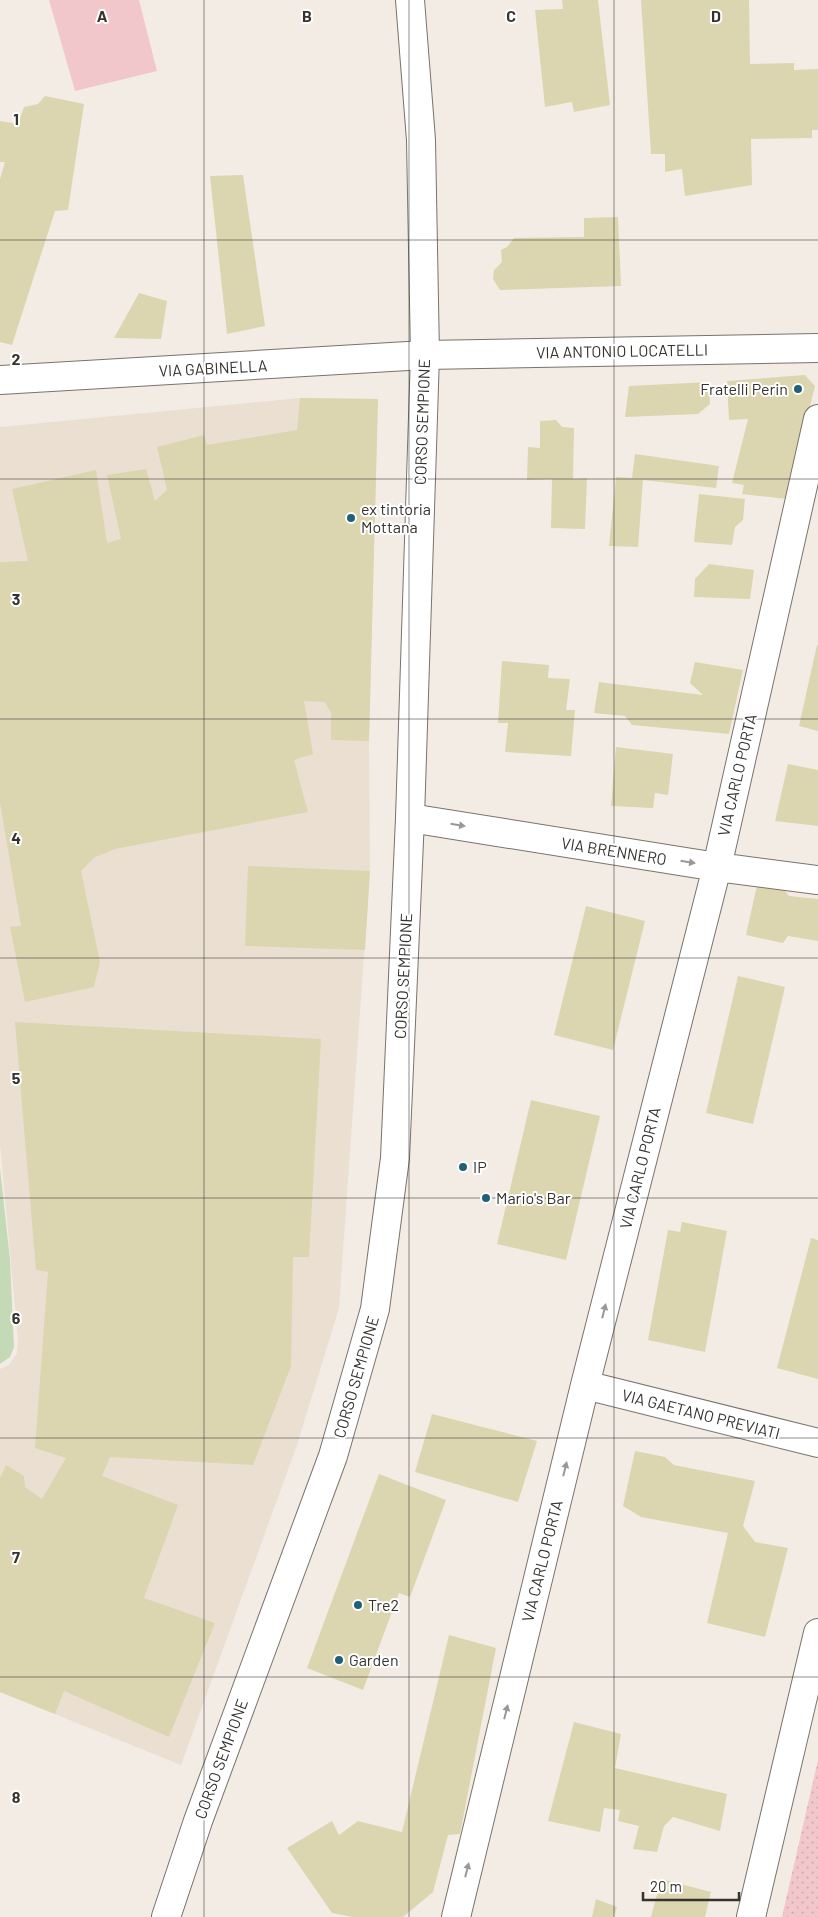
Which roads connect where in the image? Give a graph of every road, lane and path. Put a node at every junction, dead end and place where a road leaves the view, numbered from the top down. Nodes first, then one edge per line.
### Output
1 (410, 0) edge
2 (818, 348) edge
3 (425, 355) junction
4 (0, 380) edge
5 (818, 419) edge
6 (410, 818) junction
7 (716, 867) junction
8 (818, 880) edge
9 (585, 1385) junction
10 (818, 1443) edge
11 (818, 1633) edge
12 (166, 1917) edge
13 (456, 1917) edge
14 (751, 1917) edge

1 - 3 street, CORSO SEMPIONE
2 - 3 street, VIA ANTONIO LOCATELLI
3 - 4 street, VIA GABINELLA
3 - 6 street, CORSO SEMPIONE
5 - 7 street, VIA CARLO PORTA
6 -> 7 street, VIA BRENNERO
6 - 12 street, CORSO SEMPIONE
7 - 8 street, VIA BRENNERO
9 -> 7 street, VIA CARLO PORTA
9 - 10 street, VIA GAETANO PREVIATI
13 -> 9 street, VIA CARLO PORTA
11 - 14 street

